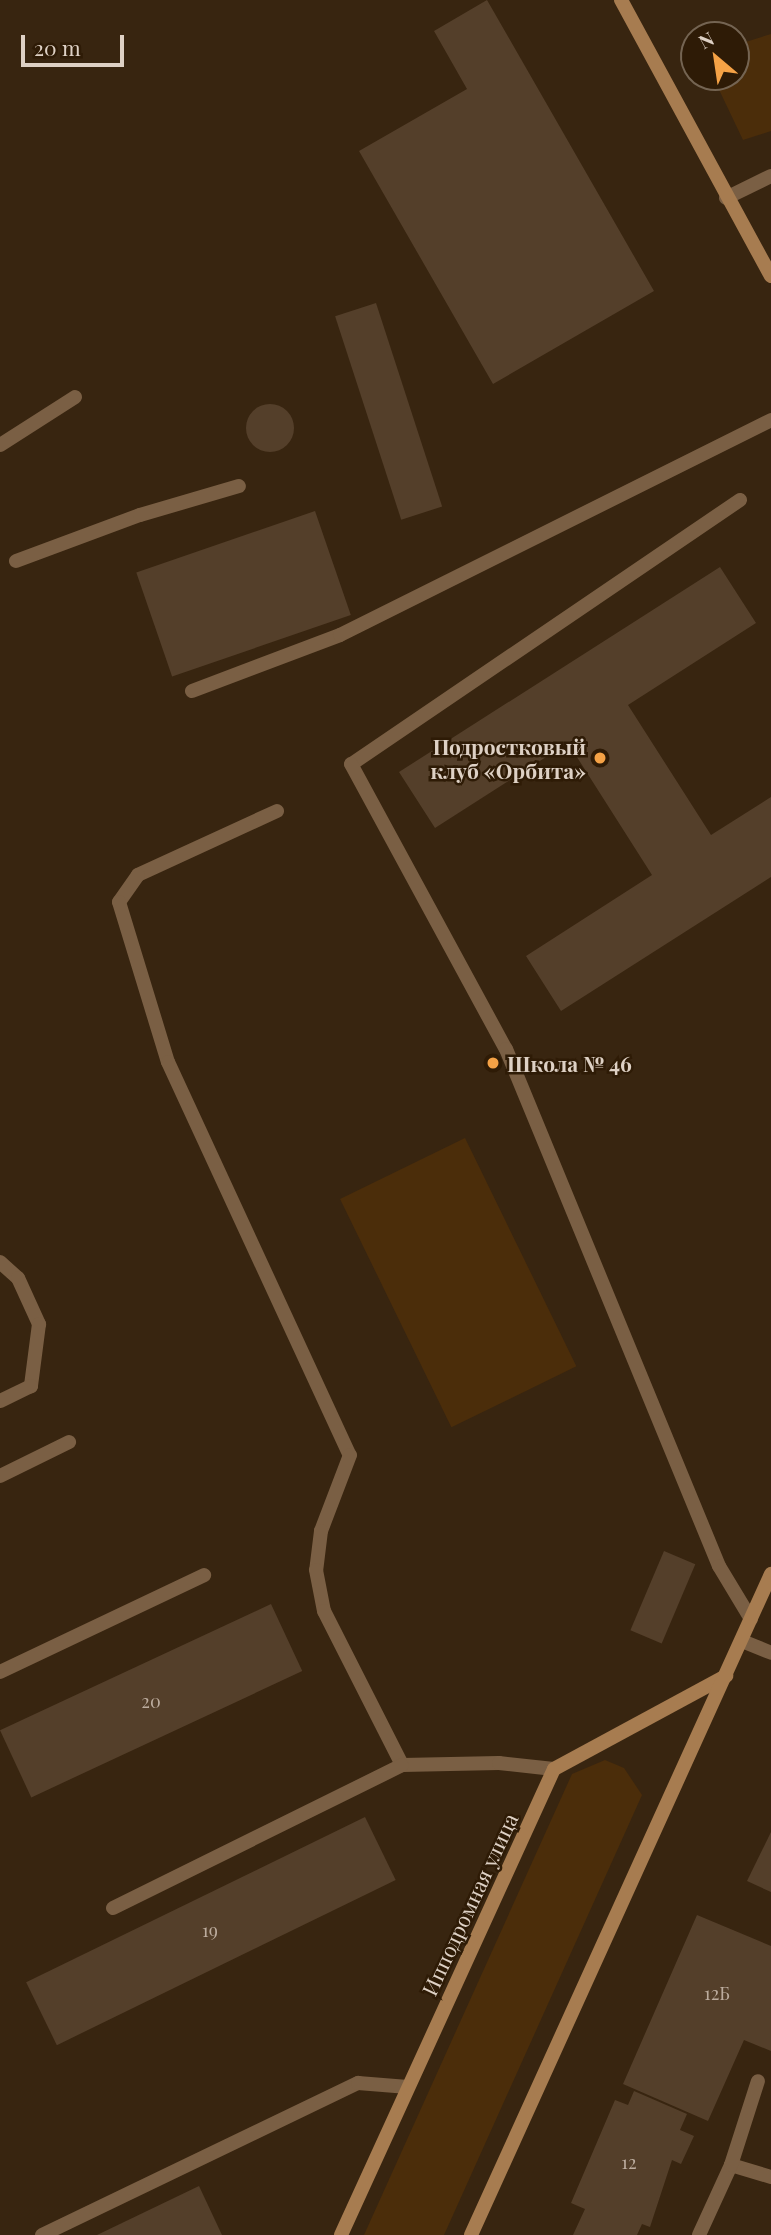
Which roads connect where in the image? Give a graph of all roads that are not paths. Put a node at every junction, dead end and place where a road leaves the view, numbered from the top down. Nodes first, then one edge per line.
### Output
1 (621, 0) edge
2 (771, 177) edge
3 (726, 198) junction
4 (771, 276) edge
5 (75, 397) dead end
6 (771, 420) edge
7 (0, 445) edge
8 (239, 486) dead end
9 (740, 500) dead end
10 (16, 561) dead end
11 (192, 691) dead end
12 (277, 811) dead end
13 (0, 1262) edge
14 (0, 1401) edge
15 (69, 1442) dead end
16 (0, 1476) edge
17 (771, 1574) edge
18 (204, 1575) dead end
19 (751, 1619) junction
20 (742, 1641) junction
21 (771, 1653) edge
22 (0, 1672) edge
23 (726, 1676) junction
24 (402, 1765) junction
25 (554, 1769) junction
26 (113, 1908) dead end
27 (758, 2081) dead end
28 (408, 2087) junction
29 (731, 2165) junction
30 (771, 2178) edge
31 (42, 2235) edge
32 (341, 2235) edge
33 (471, 2235) edge
34 (699, 2235) edge

1 - 3 street
2 - 3 lane
3 - 4 street
5 - 7 lane
6 - 11 lane
8 - 10 lane
9 - 19 lane
12 - 24 lane
13 - 14 lane
15 - 16 lane
17 - 19 street
18 - 22 lane
19 - 20 street
20 - 21 lane
20 - 23 street
23 - 25 street
23 - 33 street
24 - 25 lane
24 - 26 lane
25 - 28 street, Ипподромная улица
27 - 29 lane
28 - 31 lane
28 - 32 street, Ипподромная улица
29 - 30 lane
29 - 34 lane

